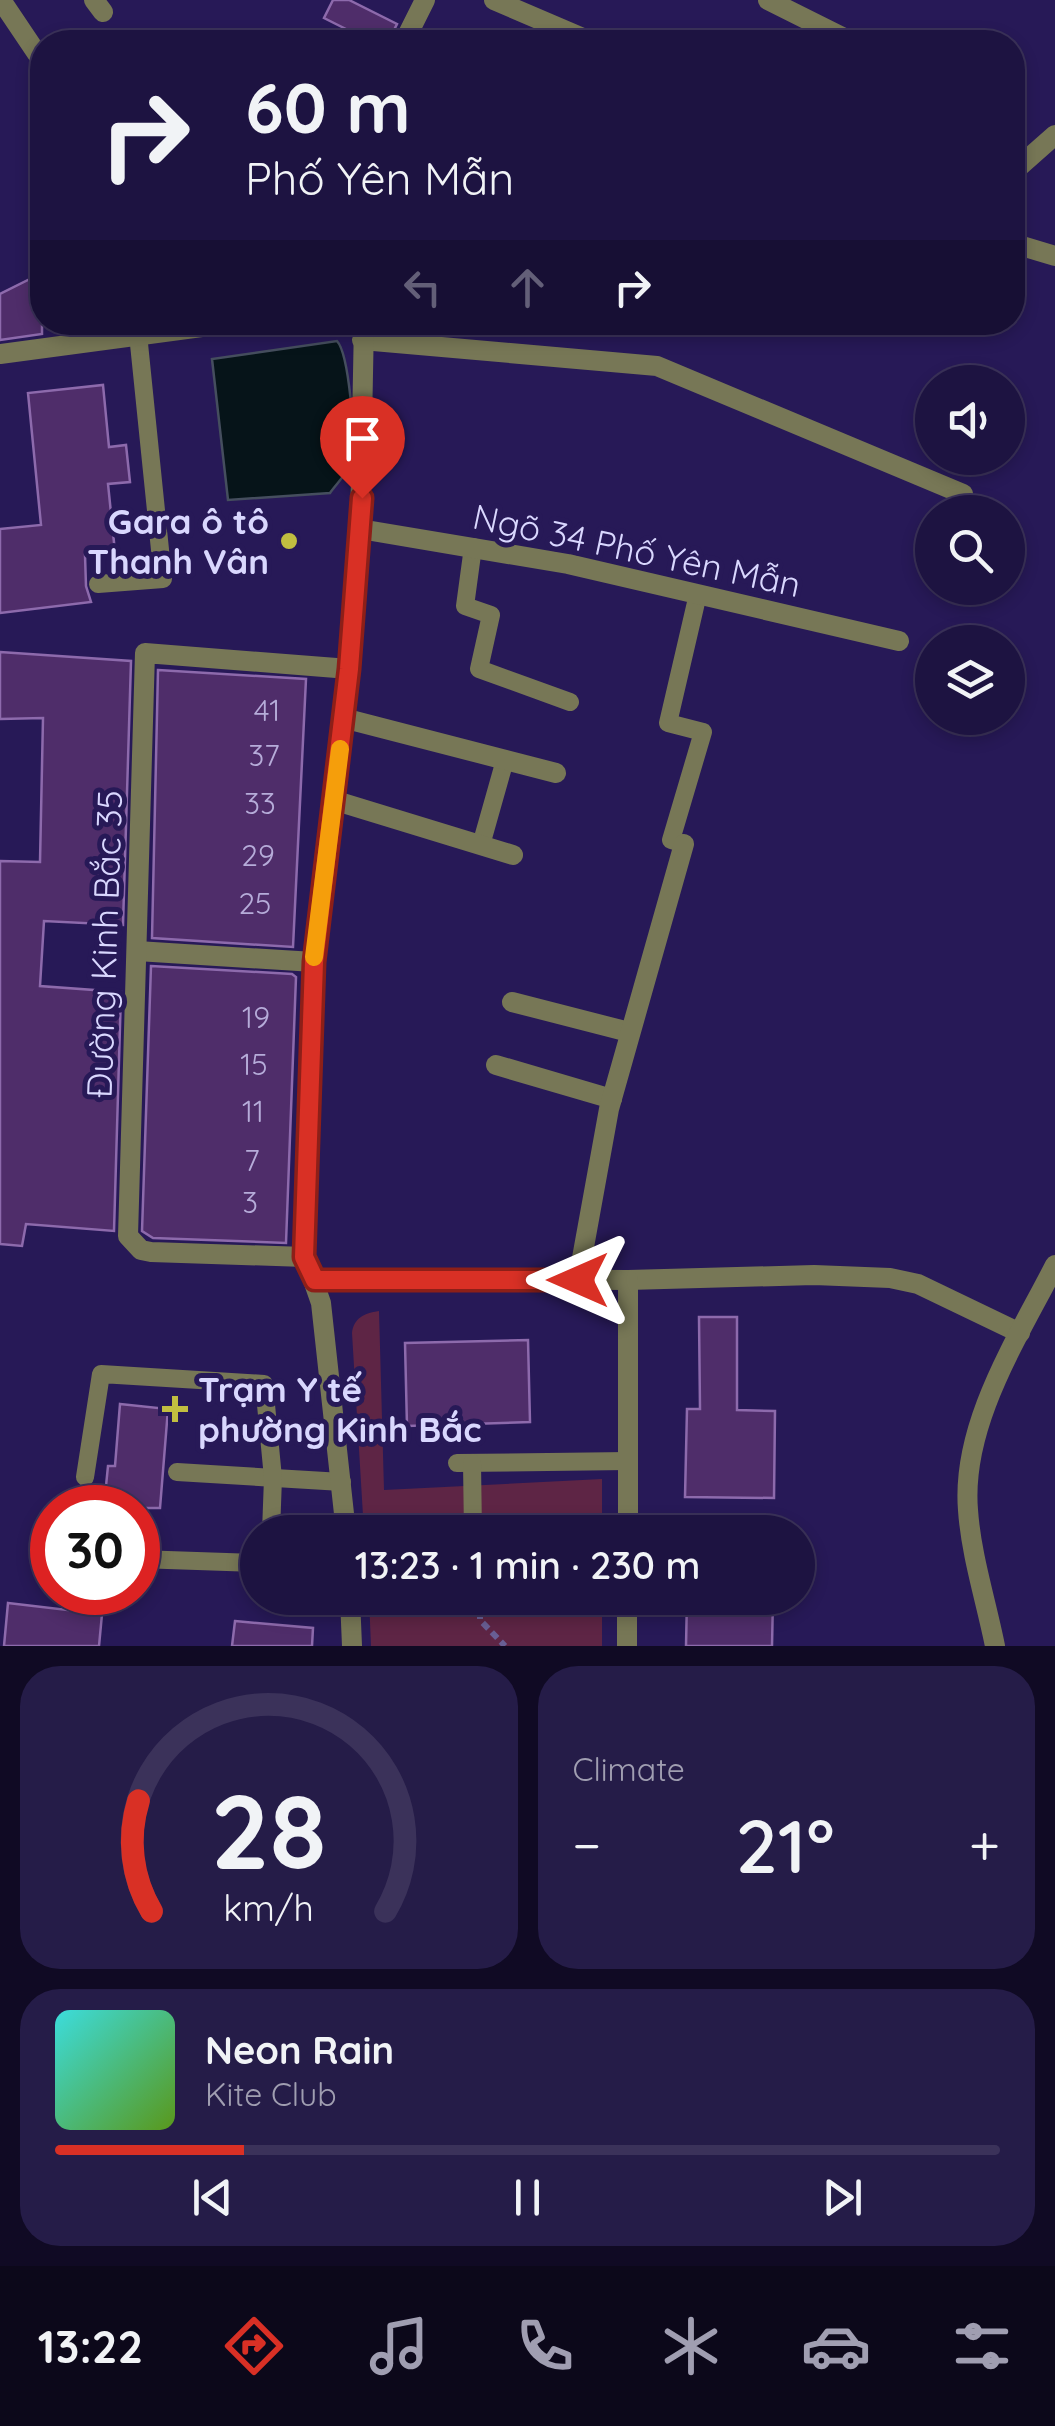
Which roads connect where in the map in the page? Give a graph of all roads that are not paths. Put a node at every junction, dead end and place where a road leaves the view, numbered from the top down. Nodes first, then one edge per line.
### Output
1 (0, 0) edge
2 (425, 0) edge
3 (494, 0) edge
4 (768, 0) edge
5 (410, 30) edge
6 (564, 30) edge
7 (828, 30) edge
8 (30, 44) edge
9 (1055, 135) edge
10 (1025, 162) edge
11 (1025, 247) edge
12 (1055, 256) edge
13 (131, 335) edge
14 (138, 335) edge
15 (363, 335) edge
16 (397, 335) edge
17 (0, 354) edge
18 (963, 494) dead end
19 (360, 529) junction
20 (473, 547) junction
21 (98, 584) dead end
22 (698, 594) junction
23 (899, 640) dead end
24 (349, 669) junction
25 (570, 702) dead end
26 (343, 718) junction
27 (505, 760) junction
28 (556, 773) dead end
29 (333, 800) junction
30 (684, 844) joint
31 (481, 845) junction
32 (513, 855) dead end
33 (138, 951) junction
34 (314, 962) junction
35 (512, 1002) dead end
36 (629, 1032) junction
37 (496, 1065) dead end
38 (612, 1098) junction
39 (304, 1257) junction
40 (1055, 1265) edge
41 (315, 1280) junction
42 (578, 1280) junction
43 (628, 1280) junction
44 (1020, 1333) junction
45 (628, 1461) junction
46 (177, 1472) dead end
47 (85, 1477) dead end
48 (273, 1478) junction
49 (342, 1482) junction
50 (271, 1515) edge
51 (345, 1515) edge
52 (470, 1515) edge
53 (628, 1515) edge
54 (160, 1560) edge
55 (240, 1562) edge
56 (351, 1615) edge
57 (628, 1615) edge
58 (352, 1646) edge
59 (627, 1646) edge
60 (996, 1646) edge

1 - 8 street
2 - 5 street
3 - 6 street
4 - 7 street
9 - 10 street
11 - 12 street
13 - 17 street
14 - 21 lane
15 - 19 street
16 - 18 street
19 - 20 street, Ngõ 34 Phố Yên Mẫn
19 - 24 street
20 - 22 street, Ngõ 34 Phố Yên Mẫn
20 - 25 lane
22 - 23 street, Ngõ 34 Phố Yên Mẫn
22 - 30 lane
24 - 26 street
24 - 33 street, Đường Kinh Bắc 35
26 - 27 street
26 - 29 street
27 - 28 street
27 - 31 lane
29 - 31 street
29 - 34 street
30 - 36 street
31 - 32 street
33 - 34 street
33 - 39 street, Đường Kinh Bắc 35
34 - 39 street
35 - 36 street
36 - 38 street
37 - 38 street
38 - 42 street
39 - 41 street
40 - 44 street
41 - 42 street
41 - 49 street
42 - 43 street
43 - 44 street
43 - 45 street
44 - 60 street
45 - 52 lane
45 - 53 street
46 - 48 lane
47 - 48 lane
48 - 49 lane
48 - 50 lane
49 - 51 street
54 - 55 lane
56 - 58 street
57 - 59 street

